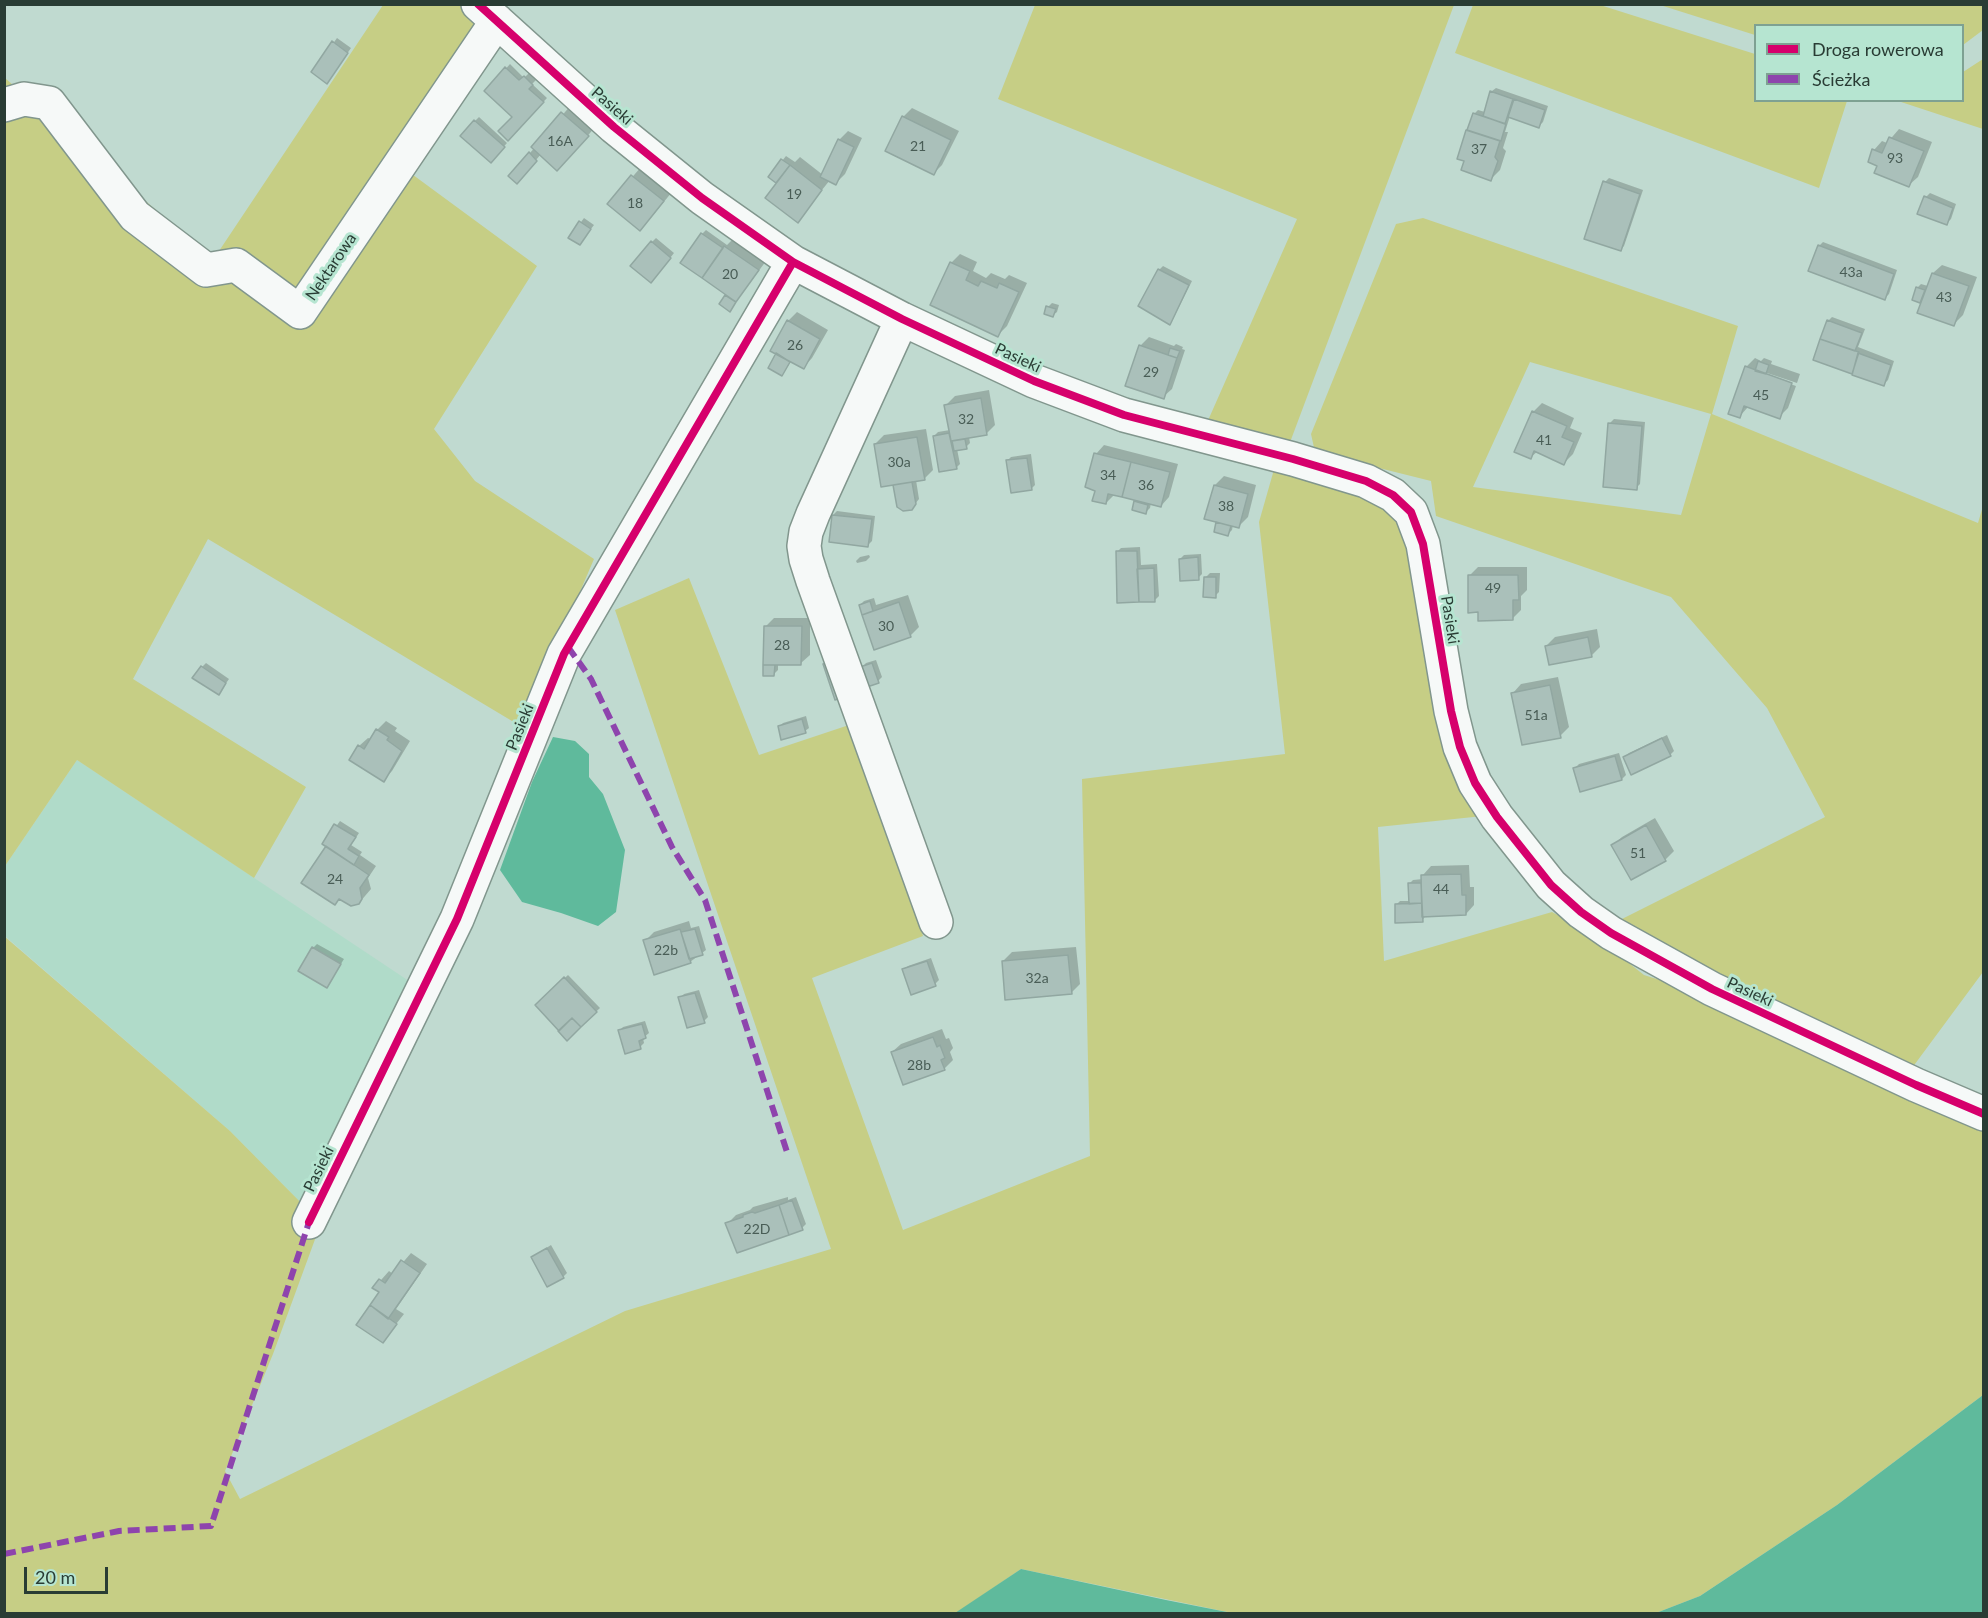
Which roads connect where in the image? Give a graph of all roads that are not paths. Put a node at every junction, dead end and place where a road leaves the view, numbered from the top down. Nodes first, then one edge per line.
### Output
1 (487, 13) edge
2 (4, 105) edge
3 (793, 262) junction
4 (902, 319) junction
5 (936, 922) dead end
6 (1983, 1114) edge
7 (309, 1222) dead end

1 - 2 street, Nektarowa
1 - 3 street, Pasieki
3 - 4 street, Pasieki
3 - 7 street, Pasieki
4 - 5 street
4 - 6 street, Pasieki

